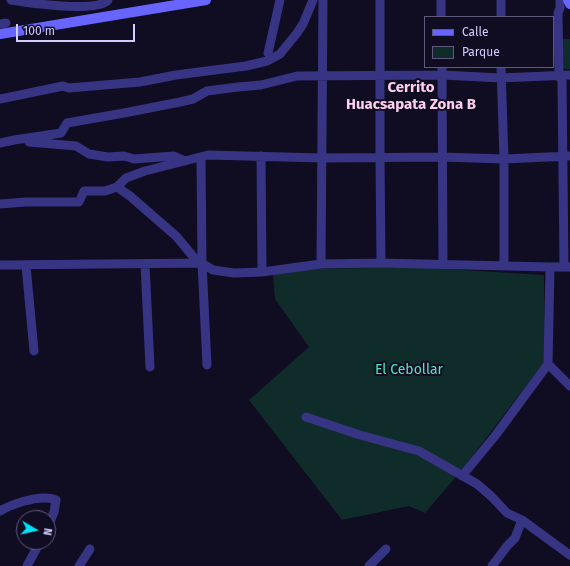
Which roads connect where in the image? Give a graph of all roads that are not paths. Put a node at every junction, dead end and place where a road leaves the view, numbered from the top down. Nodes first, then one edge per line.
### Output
1 (11, 0) edge
2 (108, 0) edge
3 (206, 0) edge
4 (280, 0) edge
5 (313, 0) edge
6 (323, 0) edge
7 (380, 0) edge
8 (441, 0) edge
9 (501, 0) edge
10 (560, 0) edge
11 (568, 0) edge
12 (181, 2) edge
13 (570, 4) edge
14 (441, 16) edge
15 (501, 16) edge
16 (0, 34) edge
17 (268, 53) dead end
18 (501, 68) edge
19 (442, 71) edge
20 (570, 75) edge
21 (380, 76) junction
22 (559, 76) junction
23 (322, 77) junction
24 (501, 78) junction
25 (0, 99) edge
26 (14, 140) junction
27 (0, 143) edge
28 (261, 156) junction
29 (566, 156) edge
30 (201, 157) junction
31 (380, 157) junction
32 (442, 157) junction
33 (322, 158) junction
34 (504, 159) junction
35 (185, 160) junction
36 (118, 187) junction
37 (0, 204) edge
38 (202, 263) junction
39 (381, 263) junction
40 (145, 264) junction
41 (321, 264) junction
42 (444, 264) junction
43 (0, 265) edge
44 (26, 266) junction
45 (504, 266) junction
46 (550, 267) junction
47 (567, 267) edge
48 (262, 272) junction
49 (34, 351) dead end
50 (548, 364) junction
51 (207, 365) dead end
52 (150, 367) dead end
53 (570, 386) edge
54 (306, 417) dead end
55 (462, 476) junction
56 (54, 510) edge
57 (0, 511) edge
58 (522, 520) junction
59 (90, 549) dead end
60 (386, 549) dead end
61 (36, 550) edge
62 (570, 554) edge
63 (27, 566) edge
64 (79, 566) edge
65 (369, 566) edge
66 (492, 566) edge

1 - 2 street
3 - 12 main road
4 - 17 street
5 - 25 street
6 - 23 street
7 - 21 street
8 - 14 street
9 - 15 street
10 - 22 street
11 - 13 main road
12 - 16 main road
18 - 24 street
19 - 21 street
19 - 24 street
19 - 32 street
20 - 22 street
21 - 23 street
21 - 31 street
22 - 24 street
22 - 29 street
23 - 26 street
23 - 33 street
24 - 34 street
26 - 27 street
26 - 35 street
28 - 30 street
28 - 33 street
28 - 48 street
29 - 34 street
29 - 47 street
30 - 35 street
30 - 38 street
31 - 32 street
31 - 33 street
31 - 39 street
32 - 34 street
32 - 42 street
33 - 41 street
34 - 45 street
35 - 36 street
36 - 37 street
36 - 38 street
38 - 40 street
38 - 48 street
38 - 51 street
39 - 41 street
39 - 42 street
40 - 44 street
40 - 52 street
41 - 48 street
42 - 45 street
43 - 44 street
44 - 49 street
45 - 46 street
46 - 47 street
46 - 50 street
50 - 53 street
50 - 55 street
54 - 55 street
55 - 58 street
56 - 57 street
58 - 62 street
58 - 66 street
59 - 64 street
60 - 65 street
61 - 63 street

